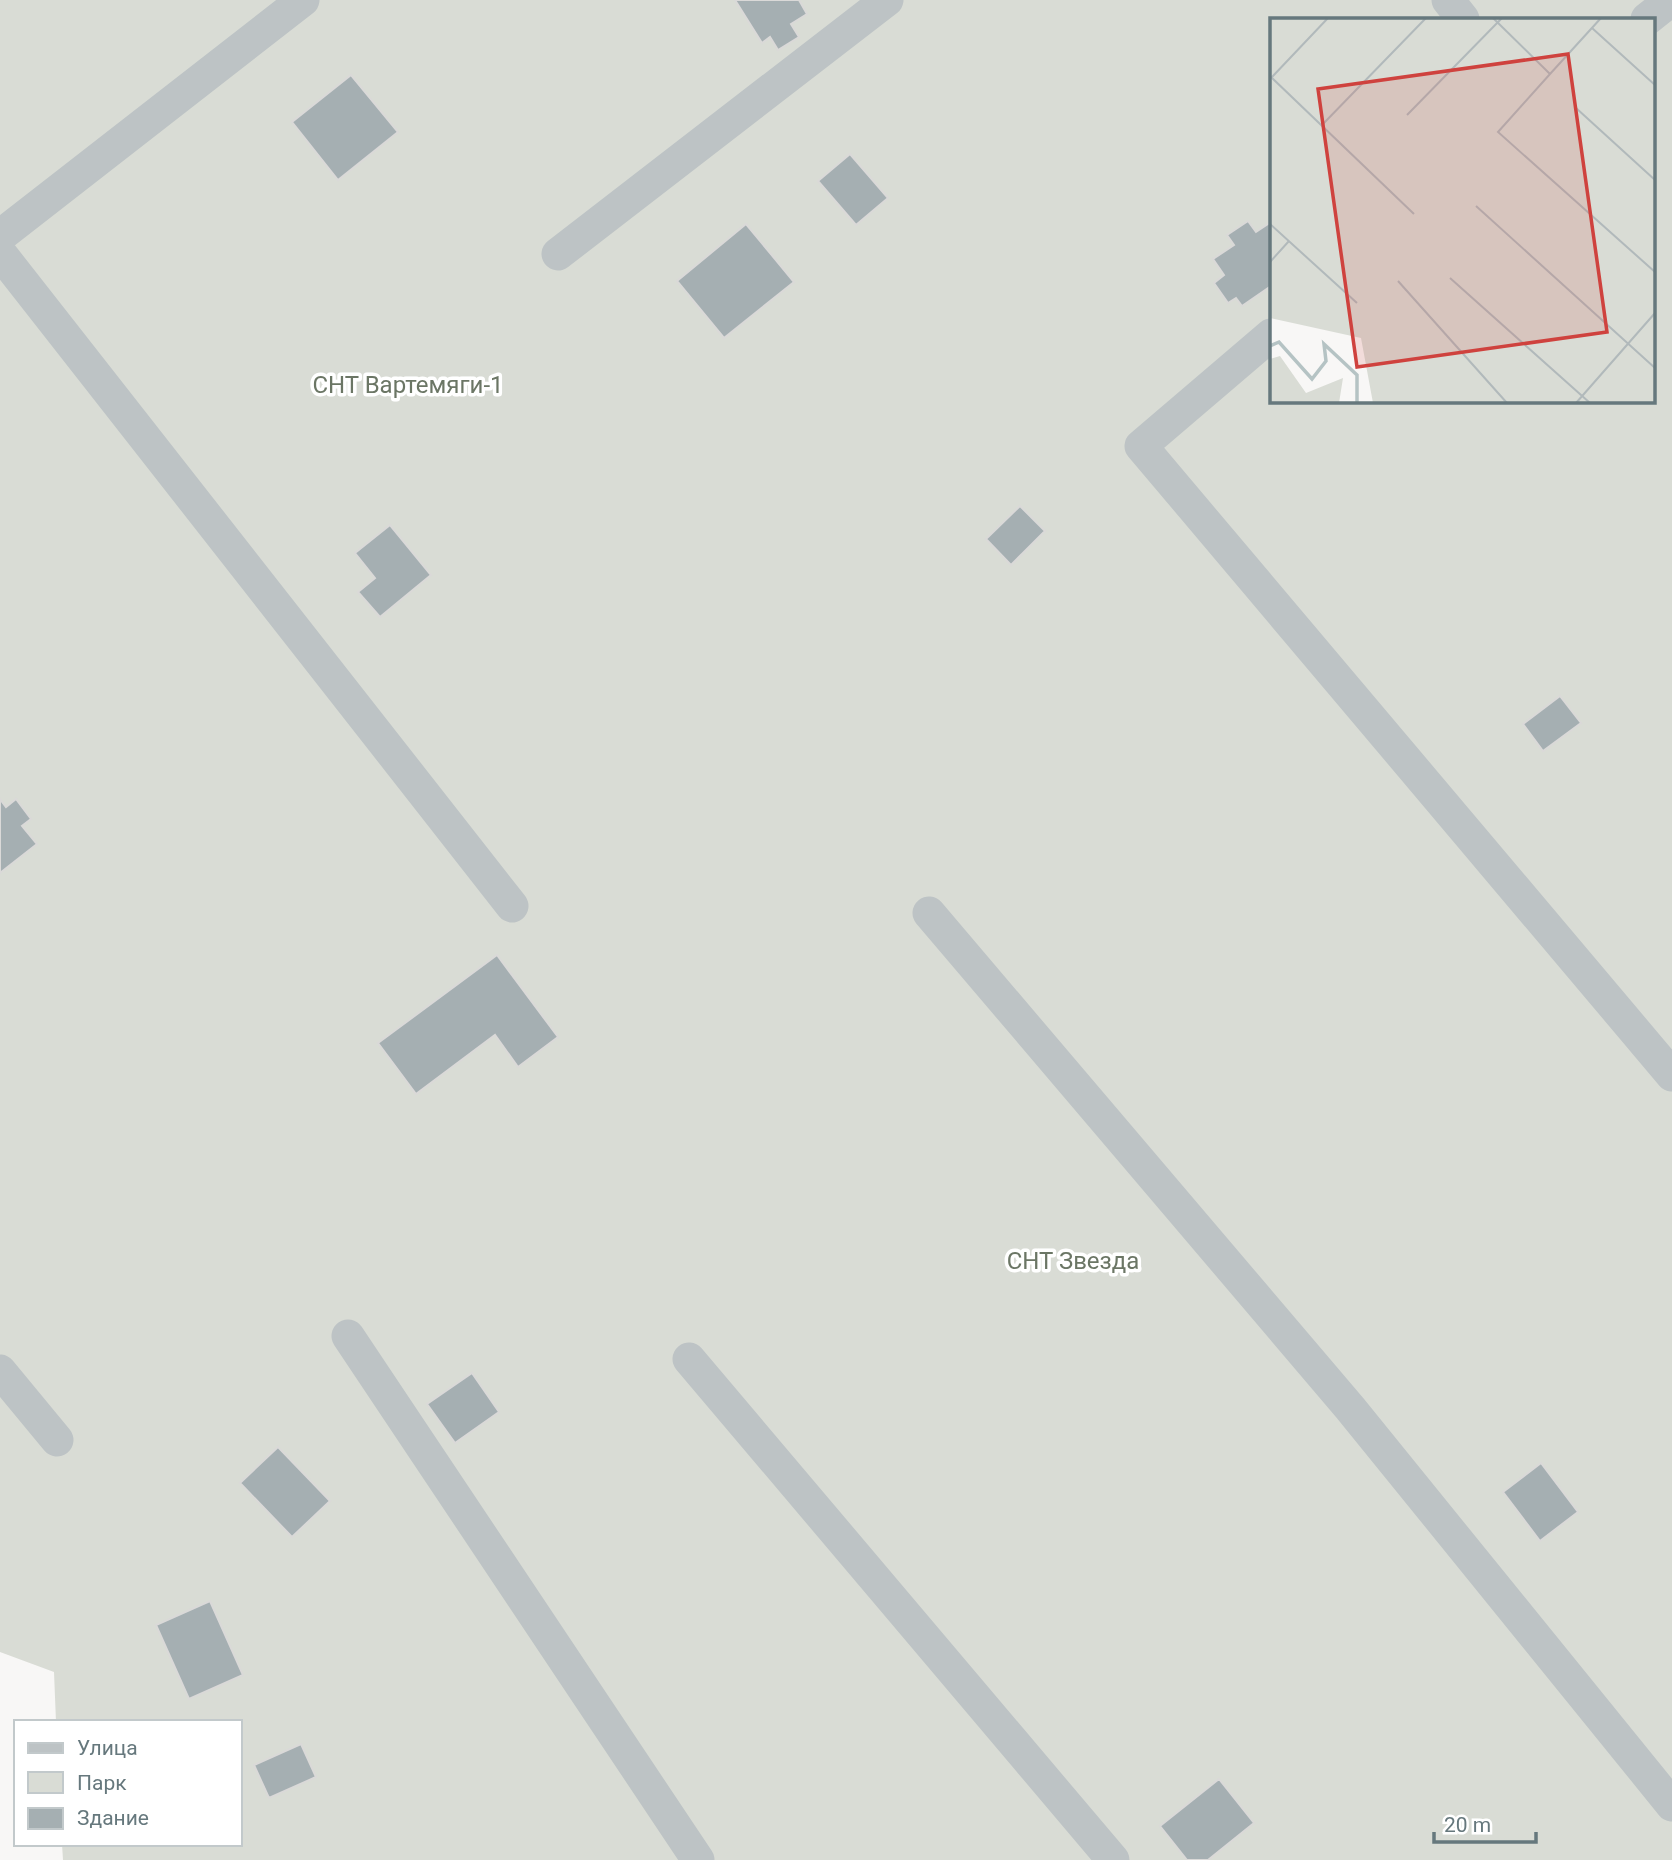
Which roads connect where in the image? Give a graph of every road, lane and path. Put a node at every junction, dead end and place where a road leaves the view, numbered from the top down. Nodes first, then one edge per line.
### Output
1 (303, 0) edge
2 (887, 0) edge
3 (1448, 0) edge
4 (1671, 0) edge
5 (1462, 18) edge
6 (1648, 18) edge
7 (0, 236) edge
8 (0, 253) edge
9 (558, 254) dead end
10 (1270, 336) edge
11 (512, 906) dead end
12 (929, 913) dead end
13 (1672, 1075) edge
14 (348, 1336) dead end
15 (689, 1359) dead end
16 (0, 1371) edge
17 (57, 1440) dead end
18 (1672, 1805) edge
19 (698, 1860) edge
20 (1113, 1860) edge

1 - 7 street
2 - 9 street
3 - 5 street
4 - 6 street
8 - 11 street
10 - 13 street
12 - 18 street
14 - 19 street
15 - 20 street
16 - 17 street

